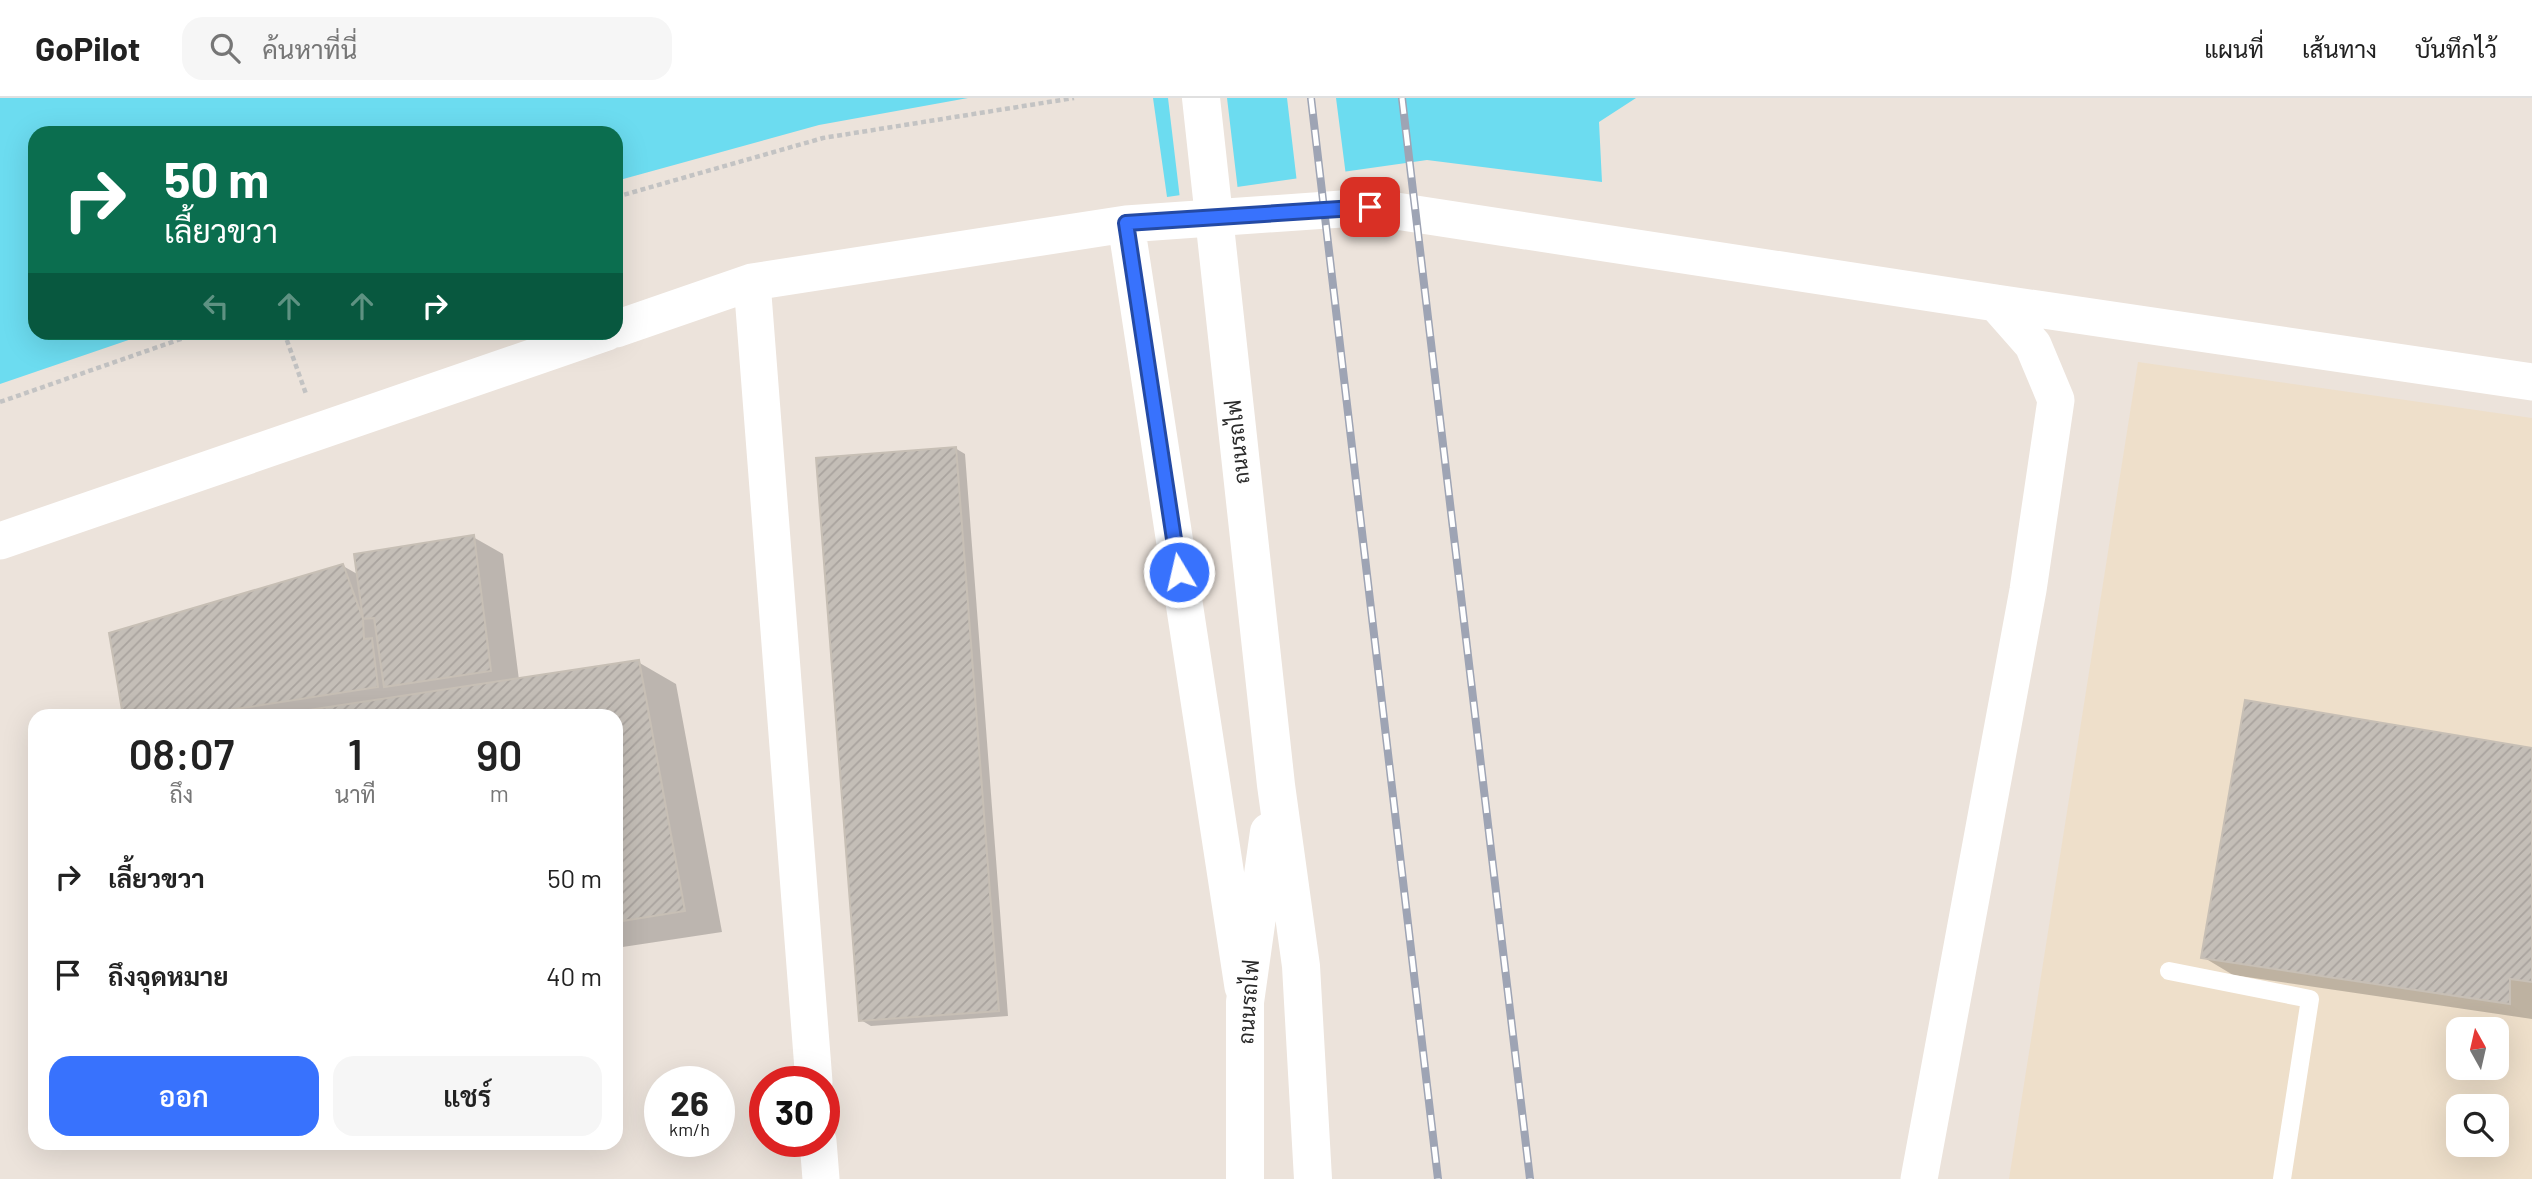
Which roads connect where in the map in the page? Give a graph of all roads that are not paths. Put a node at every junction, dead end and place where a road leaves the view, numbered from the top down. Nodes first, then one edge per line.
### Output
1 (1201, 98) edge
2 (1126, 223) junction
3 (752, 282) junction
4 (1996, 303) junction
5 (623, 327) edge
6 (584, 340) edge
7 (2532, 382) edge
8 (0, 541) edge
9 (1276, 785) junction
10 (2169, 971) dead end
11 (1245, 1002) junction
12 (813, 1066) edge
13 (819, 1157) edge
14 (821, 1179) edge
15 (1245, 1179) edge
16 (1313, 1179) edge
17 (1919, 1179) edge
18 (2282, 1179) edge

1 - 9 main road, ถนนรถไฟ
2 - 3 street
2 - 4 street
2 - 11 street
3 - 5 street
3 - 12 street
4 - 7 street
4 - 17 street
6 - 8 street
9 - 11 main road, ถนนรถไฟ
9 - 16 main road, ถนนรถไฟ
10 - 18 lane
11 - 15 main road, ถนนรถไฟ
13 - 14 street

